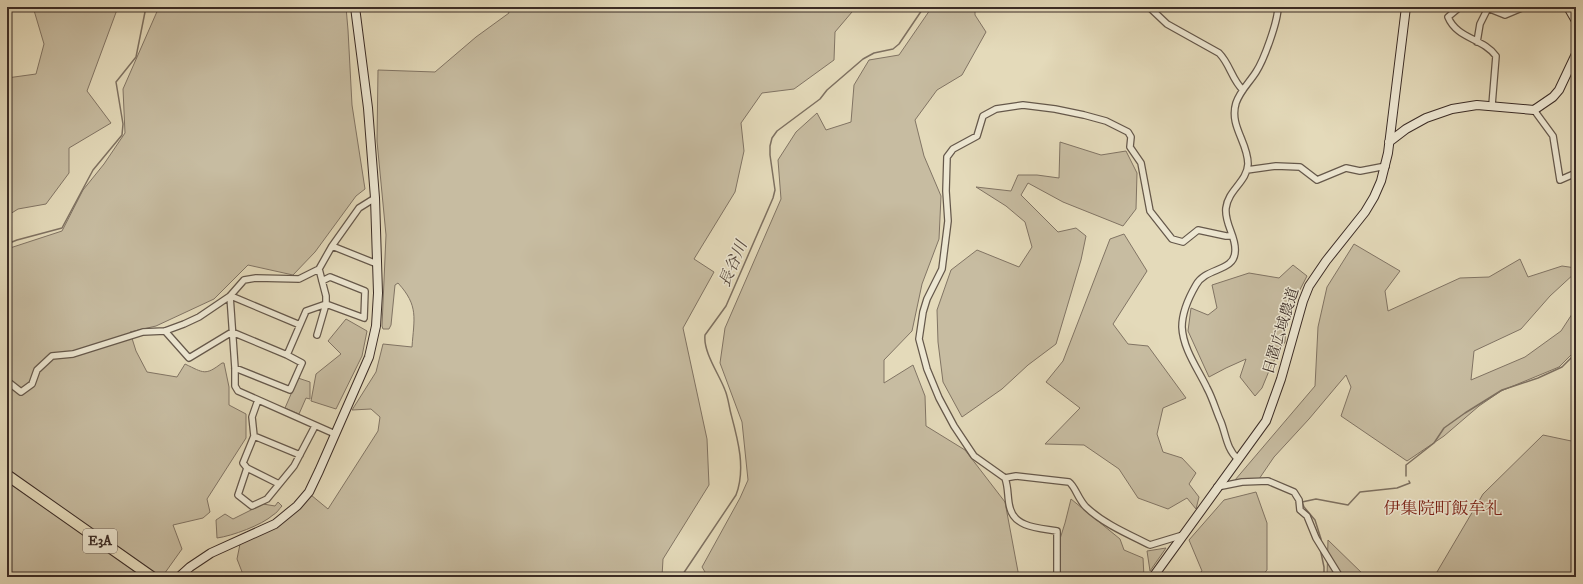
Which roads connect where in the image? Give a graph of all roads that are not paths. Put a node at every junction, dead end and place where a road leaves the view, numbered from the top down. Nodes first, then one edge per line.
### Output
1 (356, 7) edge
2 (1149, 7) edge
3 (1278, 7) edge
4 (1406, 7) edge
5 (1460, 7) edge
6 (1524, 7) edge
7 (1568, 7) edge
8 (1486, 8) edge
9 (1576, 21) edge
10 (1477, 42) junction
11 (1576, 54) edge
12 (1242, 90) junction
13 (1492, 105) junction
14 (1534, 110) junction
15 (1389, 142) junction
16 (1386, 166) junction
17 (1247, 170) junction
18 (1576, 173) edge
19 (375, 198) junction
20 (1232, 236) junction
21 (332, 246) junction
22 (376, 264) junction
23 (319, 269) junction
24 (322, 281) junction
25 (230, 296) junction
26 (326, 304) junction
27 (300, 325) junction
28 (164, 331) junction
29 (232, 332) junction
30 (317, 335) dead end
31 (287, 356) junction
32 (235, 368) junction
33 (7, 381) edge
34 (258, 400) junction
35 (315, 426) junction
36 (335, 434) junction
37 (254, 436) junction
38 (300, 455) junction
39 (1238, 459) junction
40 (247, 468) junction
41 (7, 475) edge
42 (1005, 478) junction
43 (279, 484) junction
44 (1217, 488) junction
45 (1183, 535) junction
46 (152, 577) edge
47 (180, 577) edge
48 (1056, 577) edge
49 (1153, 577) edge
50 (1340, 577) edge

1 - 19 street
2 - 12 street
3 - 12 street
4 - 15 street, 日置広域農道
5 - 10 street
6 - 8 street
7 - 9 street
8 - 10 street
10 - 13 street
11 - 14 street
12 - 17 street
13 - 14 street
13 - 15 street
14 - 18 street
15 - 16 street, 日置広域農道
16 - 17 street
16 - 39 street, 日置広域農道
17 - 20 street
19 - 21 street
19 - 22 street
20 - 39 street
20 - 42 street
21 - 22 street
21 - 23 street
22 - 36 street
23 - 24 street
23 - 25 street
24 - 26 street
24 - 26 street
25 - 27 street
25 - 28 street
25 - 29 street
26 - 27 street
26 - 30 street
27 - 31 street
28 - 29 street
28 - 33 street
29 - 31 street
29 - 32 street
31 - 32 street
32 - 34 street
34 - 35 street
34 - 37 street
35 - 36 street
35 - 38 street
36 - 47 street
37 - 38 street
37 - 40 street
38 - 43 street
39 - 44 street, 日置広域農道
40 - 43 street
40 - 43 street
41 - 46 highway, E3A
42 - 45 street
42 - 48 street
44 - 45 street, 日置広域農道
44 - 50 street
45 - 49 street, 日置広域農道

